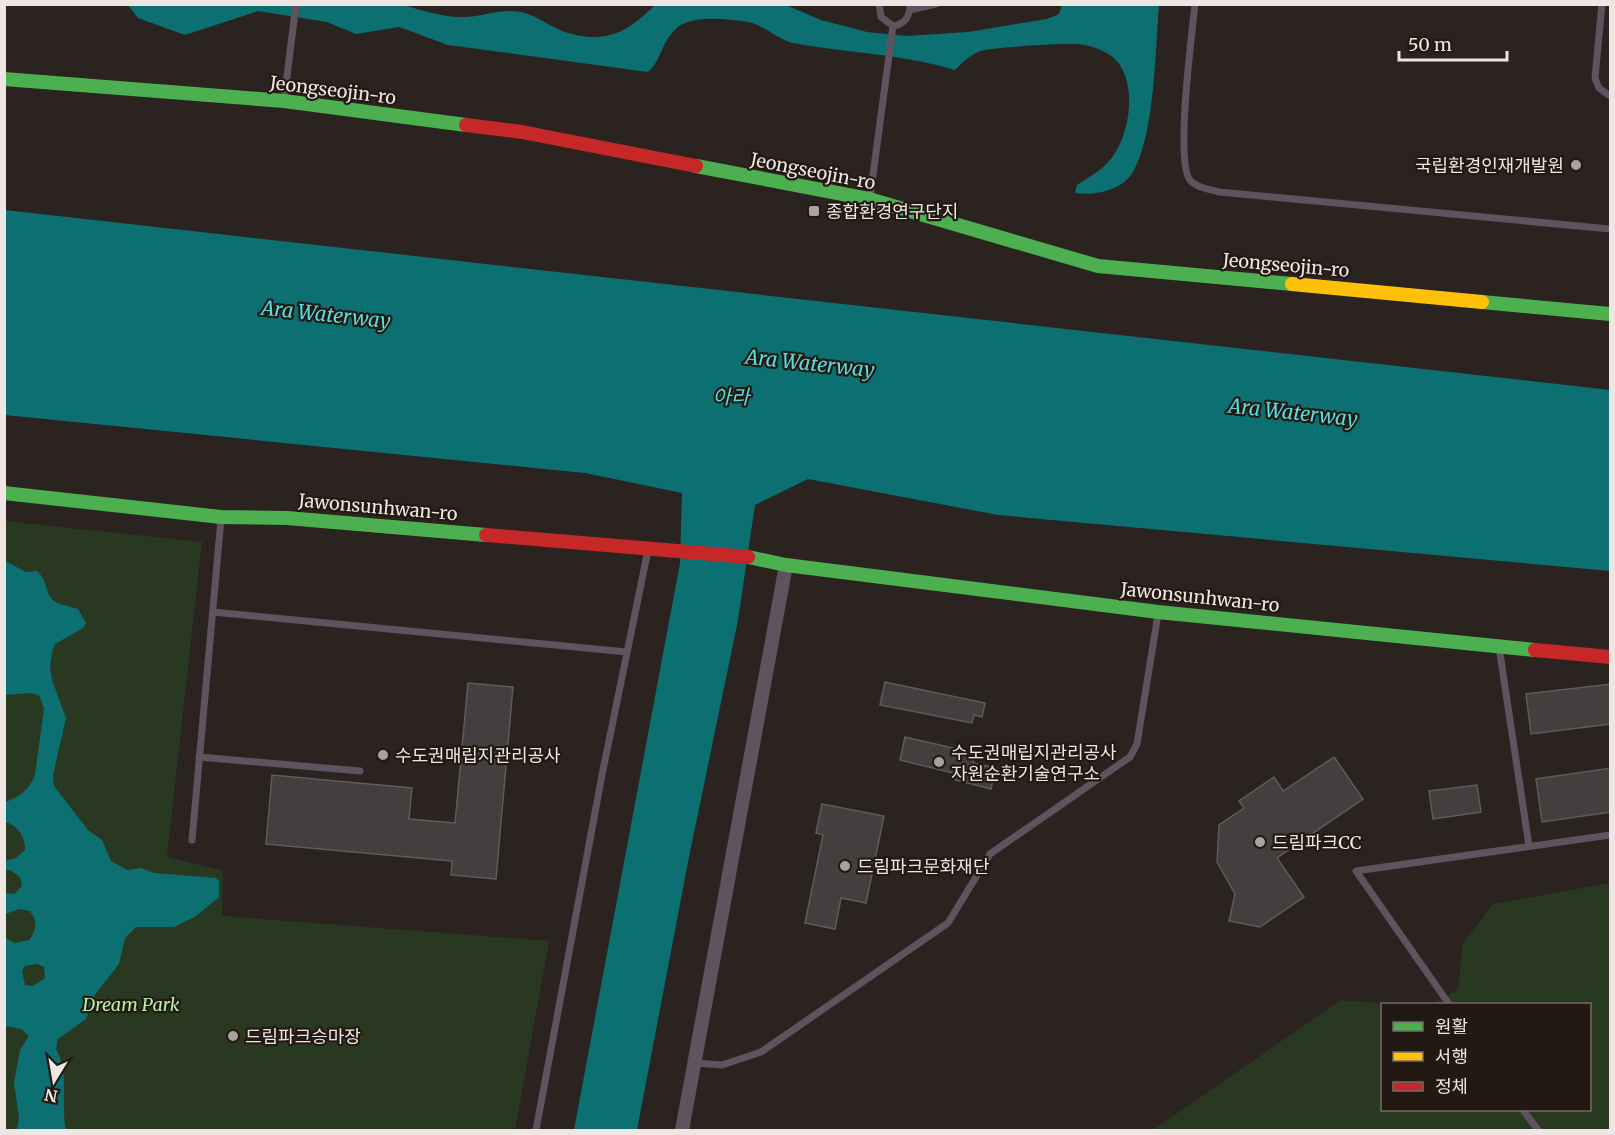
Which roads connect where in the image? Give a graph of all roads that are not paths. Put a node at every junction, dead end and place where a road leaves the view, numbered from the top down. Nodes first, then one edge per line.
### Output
1 (296, 4) edge
2 (879, 4) edge
3 (936, 4) edge
4 (1195, 4) edge
5 (1602, 4) edge
6 (910, 7) edge
7 (893, 26) junction
8 (4, 79) edge
9 (1611, 96) edge
10 (284, 101) junction
11 (869, 199) junction
12 (1611, 229) edge
13 (1611, 314) edge
14 (4, 494) edge
15 (221, 517) junction
16 (655, 547) junction
17 (786, 565) junction
18 (213, 612) junction
19 (1158, 612) junction
20 (1499, 646) junction
21 (627, 651) junction
22 (1611, 657) edge
23 (200, 757) junction
24 (360, 771) dead end
25 (1611, 834) edge
26 (192, 840) dead end
27 (1529, 846) junction
28 (1448, 1003) edge
29 (695, 1063) junction
30 (1524, 1111) edge
31 (536, 1131) edge
32 (682, 1131) edge
33 (1538, 1131) edge

1 - 10 lane
2 - 7 lane
3 - 6 lane
4 - 12 lane
5 - 9 lane
6 - 7 lane
7 - 11 lane
8 - 10 street, Jeongseojin-ro
10 - 11 street, Jeongseojin-ro
11 - 13 street, Jeongseojin-ro
14 - 15 street, Jawonsunhwan-ro
15 - 16 street, Jawonsunhwan-ro
15 - 18 lane
16 - 17 street, Jawonsunhwan-ro
16 - 21 lane
17 - 19 street, Jawonsunhwan-ro
17 - 29 street
18 - 21 lane
18 - 23 lane
19 - 20 street, Jawonsunhwan-ro
19 - 29 lane
20 - 22 street, Jawonsunhwan-ro
20 - 27 lane
21 - 31 lane
23 - 24 lane
23 - 26 lane
25 - 27 lane
27 - 28 lane
29 - 32 street
30 - 33 lane

